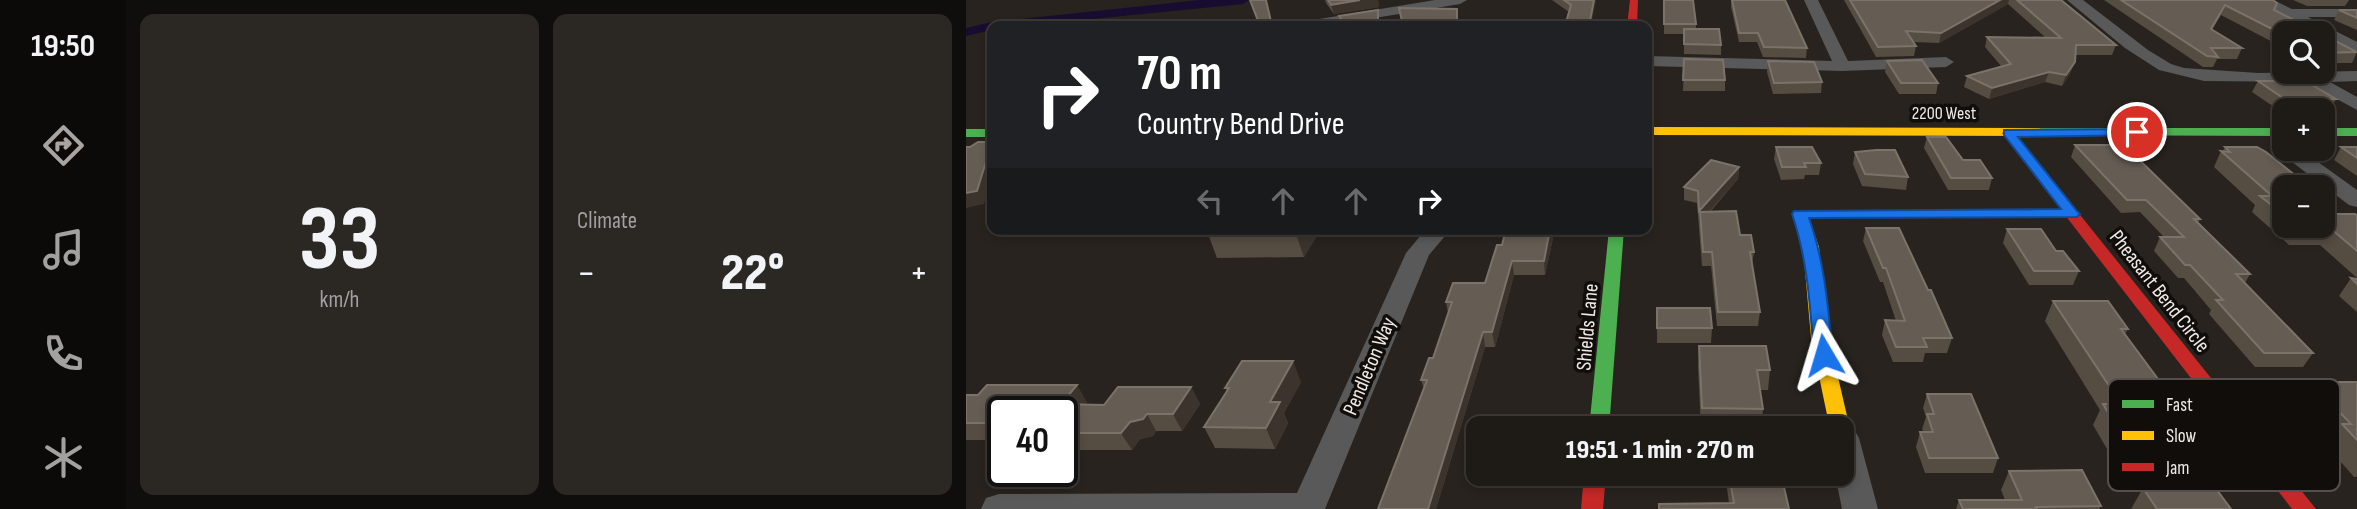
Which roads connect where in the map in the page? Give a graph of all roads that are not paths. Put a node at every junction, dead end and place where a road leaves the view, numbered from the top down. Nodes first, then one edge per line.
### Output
1 (1460, 0) edge
2 (1634, 0) edge
3 (1811, 0) edge
4 (2074, 0) edge
5 (2263, 0) edge
6 (2289, 13) junction
7 (2357, 13) edge
8 (1332, 21) edge
9 (1632, 21) edge
10 (2357, 48) edge
11 (1652, 61) edge
12 (1946, 62) dead end
13 (1842, 66) junction
14 (2272, 76) edge
15 (2335, 76) edge
16 (2357, 76) edge
17 (2321, 84) edge
18 (2357, 105) edge
19 (1652, 131) edge
20 (2272, 132) edge
21 (2335, 132) edge
22 (2357, 132) edge
23 (966, 133) edge
24 (987, 133) edge
25 (2008, 133) junction
26 (2303, 161) edge
27 (2357, 200) edge
28 (2072, 214) junction
29 (1434, 235) edge
30 (1616, 235) edge
31 (2202, 379) edge
32 (1600, 416) edge
33 (1837, 416) edge
34 (1854, 484) edge
35 (1594, 486) edge
36 (2291, 491) edge
37 (1307, 508) edge
38 (999, 509) edge
39 (1592, 509) edge
40 (1860, 509) edge
41 (2305, 509) edge

1 - 8 street
2 - 9 street
3 - 13 street
4 - 14 street
5 - 6 street
6 - 7 street
6 - 10 street
11 - 13 street
12 - 13 street
15 - 16 street
17 - 18 street
19 - 25 street, 2200 West
20 - 25 street, 2200 West
21 - 22 street
23 - 24 street
25 - 28 street, Pheasant Bend Circle
26 - 27 street
28 - 31 street, Pheasant Bend Circle
28 - 33 street
29 - 37 street, Pendleton Way
30 - 32 street, Shields Lane
34 - 40 street
35 - 39 street
36 - 41 street, Pheasant Bend Circle
37 - 38 street

